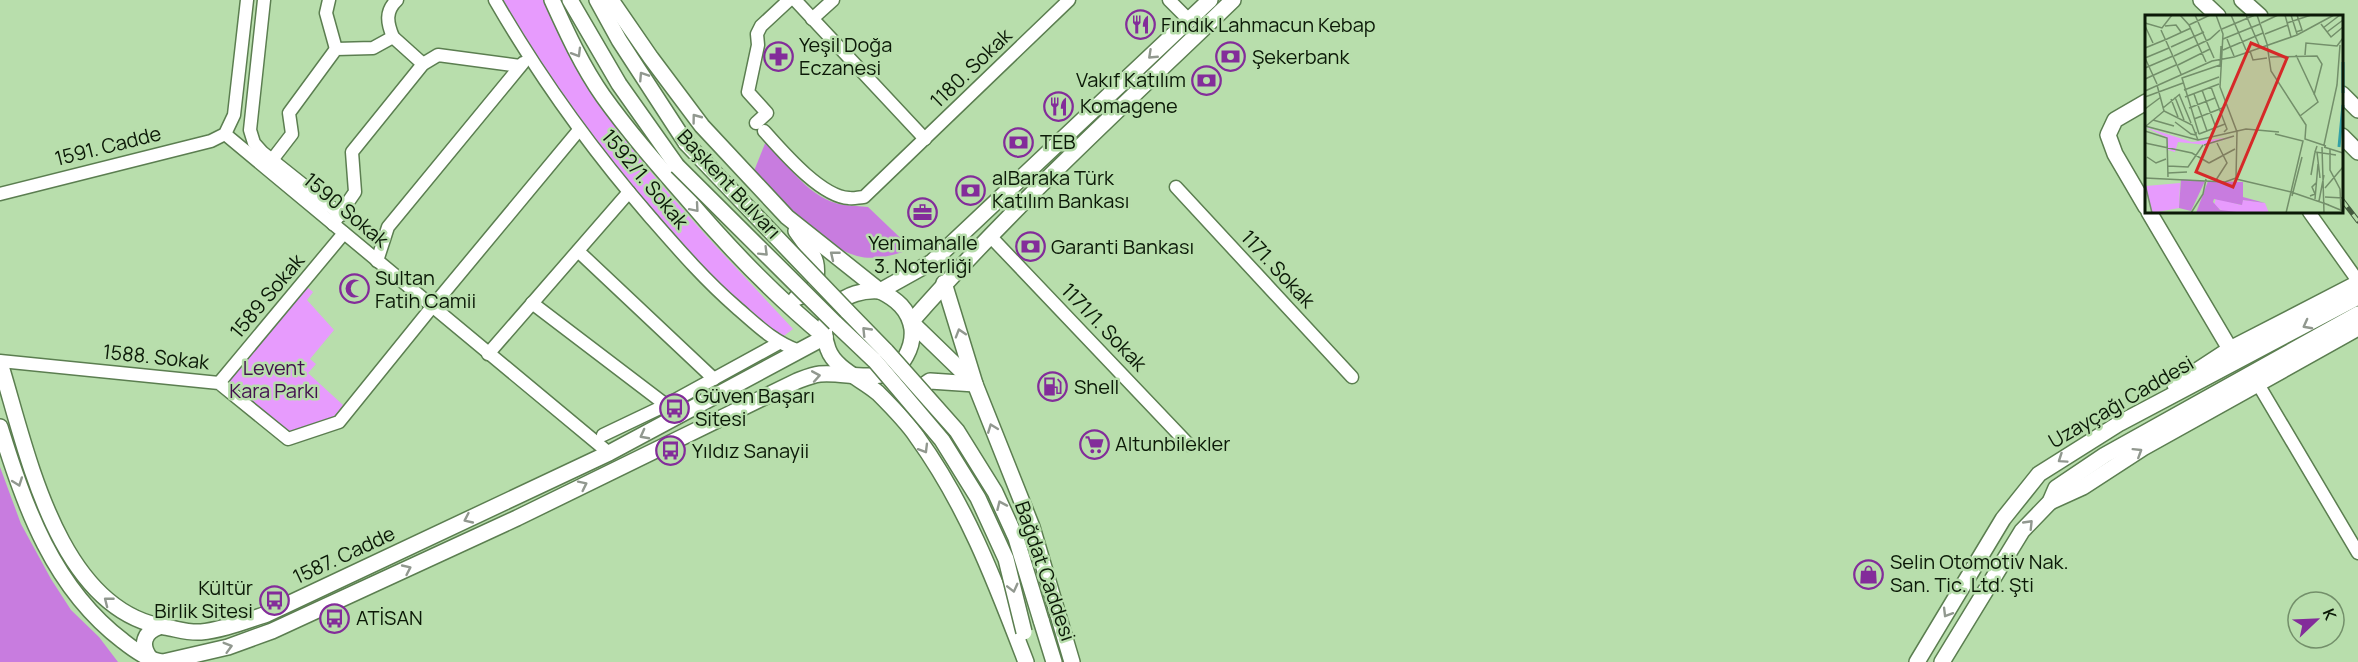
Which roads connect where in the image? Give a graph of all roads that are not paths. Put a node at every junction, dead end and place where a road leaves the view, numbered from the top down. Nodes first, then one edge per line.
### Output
1 (247, 0) edge
2 (264, 0) edge
3 (329, 0) edge
4 (397, 0) edge
5 (495, 0) edge
6 (552, 0) edge
7 (570, 0) edge
8 (597, 0) edge
9 (611, 0) edge
10 (789, 0) edge
11 (795, 0) edge
12 (832, 0) edge
13 (1069, 0) edge
14 (1169, 0) edge
15 (1210, 0) edge
16 (1233, 0) edge
17 (2200, 0) edge
18 (2242, 0) edge
19 (2217, 15) edge
20 (2259, 15) edge
21 (812, 19) junction
22 (1189, 20) junction
23 (393, 37) junction
24 (336, 49) junction
25 (524, 62) junction
26 (423, 64) junction
27 (2343, 95) edge
28 (2145, 103) edge
29 (2358, 110) edge
30 (579, 130) junction
31 (225, 134) junction
32 (2343, 137) edge
33 (925, 139) junction
34 (2358, 152) edge
35 (272, 160) junction
36 (1176, 187) dead end
37 (629, 192) junction
38 (0, 194) edge
39 (2145, 205) edge
40 (2150, 213) edge
41 (2310, 213) edge
42 (787, 217) junction
43 (337, 220) junction
44 (344, 234) junction
45 (990, 236) junction
46 (578, 251) junction
47 (377, 261) junction
48 (932, 262) junction
49 (2358, 282) edge
50 (944, 283) junction
51 (880, 291) junction
52 (779, 294) junction
53 (2358, 297) edge
54 (532, 303) junction
55 (432, 307) junction
56 (2358, 314) edge
57 (911, 322) junction
58 (2358, 328) edge
59 (825, 337) junction
60 (779, 343) junction
61 (2230, 349) junction
62 (799, 351) junction
63 (488, 354) junction
64 (880, 356) junction
65 (0, 362) edge
66 (856, 375) junction
67 (1352, 377) dead end
68 (714, 379) junction
69 (219, 383) junction
70 (975, 384) junction
71 (2258, 384) junction
72 (666, 405) junction
73 (2120, 423) junction
74 (0, 427) edge
75 (911, 430) junction
76 (603, 435) dead end
77 (1189, 445) dead end
78 (609, 453) junction
79 (2050, 502) junction
80 (2358, 553) edge
81 (162, 627) junction
82 (159, 660) edge
83 (1028, 662) edge
84 (1054, 662) edge
85 (1072, 662) edge
86 (1917, 662) edge
87 (1942, 662) edge

1 - 31 street
2 - 35 street
3 - 24 street
4 - 23 street
5 - 25 street, 1592/1. Sokak
6 -> 52 main road
7 -> 64 main road, Başkent Bulvarı, bridge
64 -> 8 main road, Başkent Bulvarı, bridge
42 -> 9 main road
10 - 33 street, 1180. Sokak
11 - 21 street
12 - 21 street
13 - 33 street, 1180. Sokak
14 - 22 street
15 - 22 main road
16 - 45 main road
17 - 19 main road
18 - 20 main road
21 - 33 street
22 -> 48 main road
23 - 24 street
23 - 26 street
24 - 35 street
25 - 26 street
25 - 30 street, 1592/1. Sokak
25 - 47 street
26 - 43 street
27 - 29 main road
28 - 39 main road
30 - 37 street, 1592/1. Sokak
30 - 55 street, 1588. Sokak
31 - 38 street, 1591. Cadde
31 - 43 street, 1590 Sokak
32 - 34 main road
35 - 43 street
36 - 67 street, 1171. Sokak
37 - 46 street
37 - 60 street, 1592/1. Sokak
40 - 61 main road
41 - 49 street
51 -> 42 main road
42 - 52 main road
43 - 44 street, 1590 Sokak
44 - 47 street, 1590 Sokak
44 - 69 street, 1589 Sokak
45 - 50 main road
45 - 77 street, 1171/1. Sokak
46 - 54 street
46 - 68 street
47 - 55 street, 1590 Sokak
48 - 50 main road
48 - 51 main road
49 - 61 main road
50 - 57 main road
70 -> 50 main road
51 - 57 main road
51 - 59 main road
52 - 59 main road
53 -> 73 main road, Uzayçağı Caddesi
54 - 63 street
54 - 72 street
55 - 63 street, 1590 Sokak
55 - 69 street, 1588. Sokak
56 - 79 main road, Uzayçağı Caddesi
57 - 66 main road
57 - 70 main road
58 - 71 main road
59 - 62 main road, 1587. Cadde
59 - 66 main road
60 - 62 street, 1592/1. Sokak
60 - 68 street
61 - 73 main road
62 -> 78 main road, 1587. Cadde
63 - 78 street, 1590 Sokak
64 -> 83 main road, Bağdat Caddesi, bridge
84 -> 64 main road, Bağdat Caddesi, bridge
65 - 69 street, 1588. Sokak
81 -> 65 main road, 1587. Cadde
66 - 75 main road
82 -> 66 main road, 1587. Cadde
68 - 72 street
70 - 75 main road
85 -> 70 main road
79 -> 71 main road
71 - 80 street
72 - 76 street
73 -> 86 main road, Uzayçağı Caddesi
74 -> 82 main road
75 -> 83 main road
78 -> 81 main road, 1587. Cadde
87 -> 79 main road, Uzayçağı Caddesi
81 - 82 main road
81 - 82 main road

